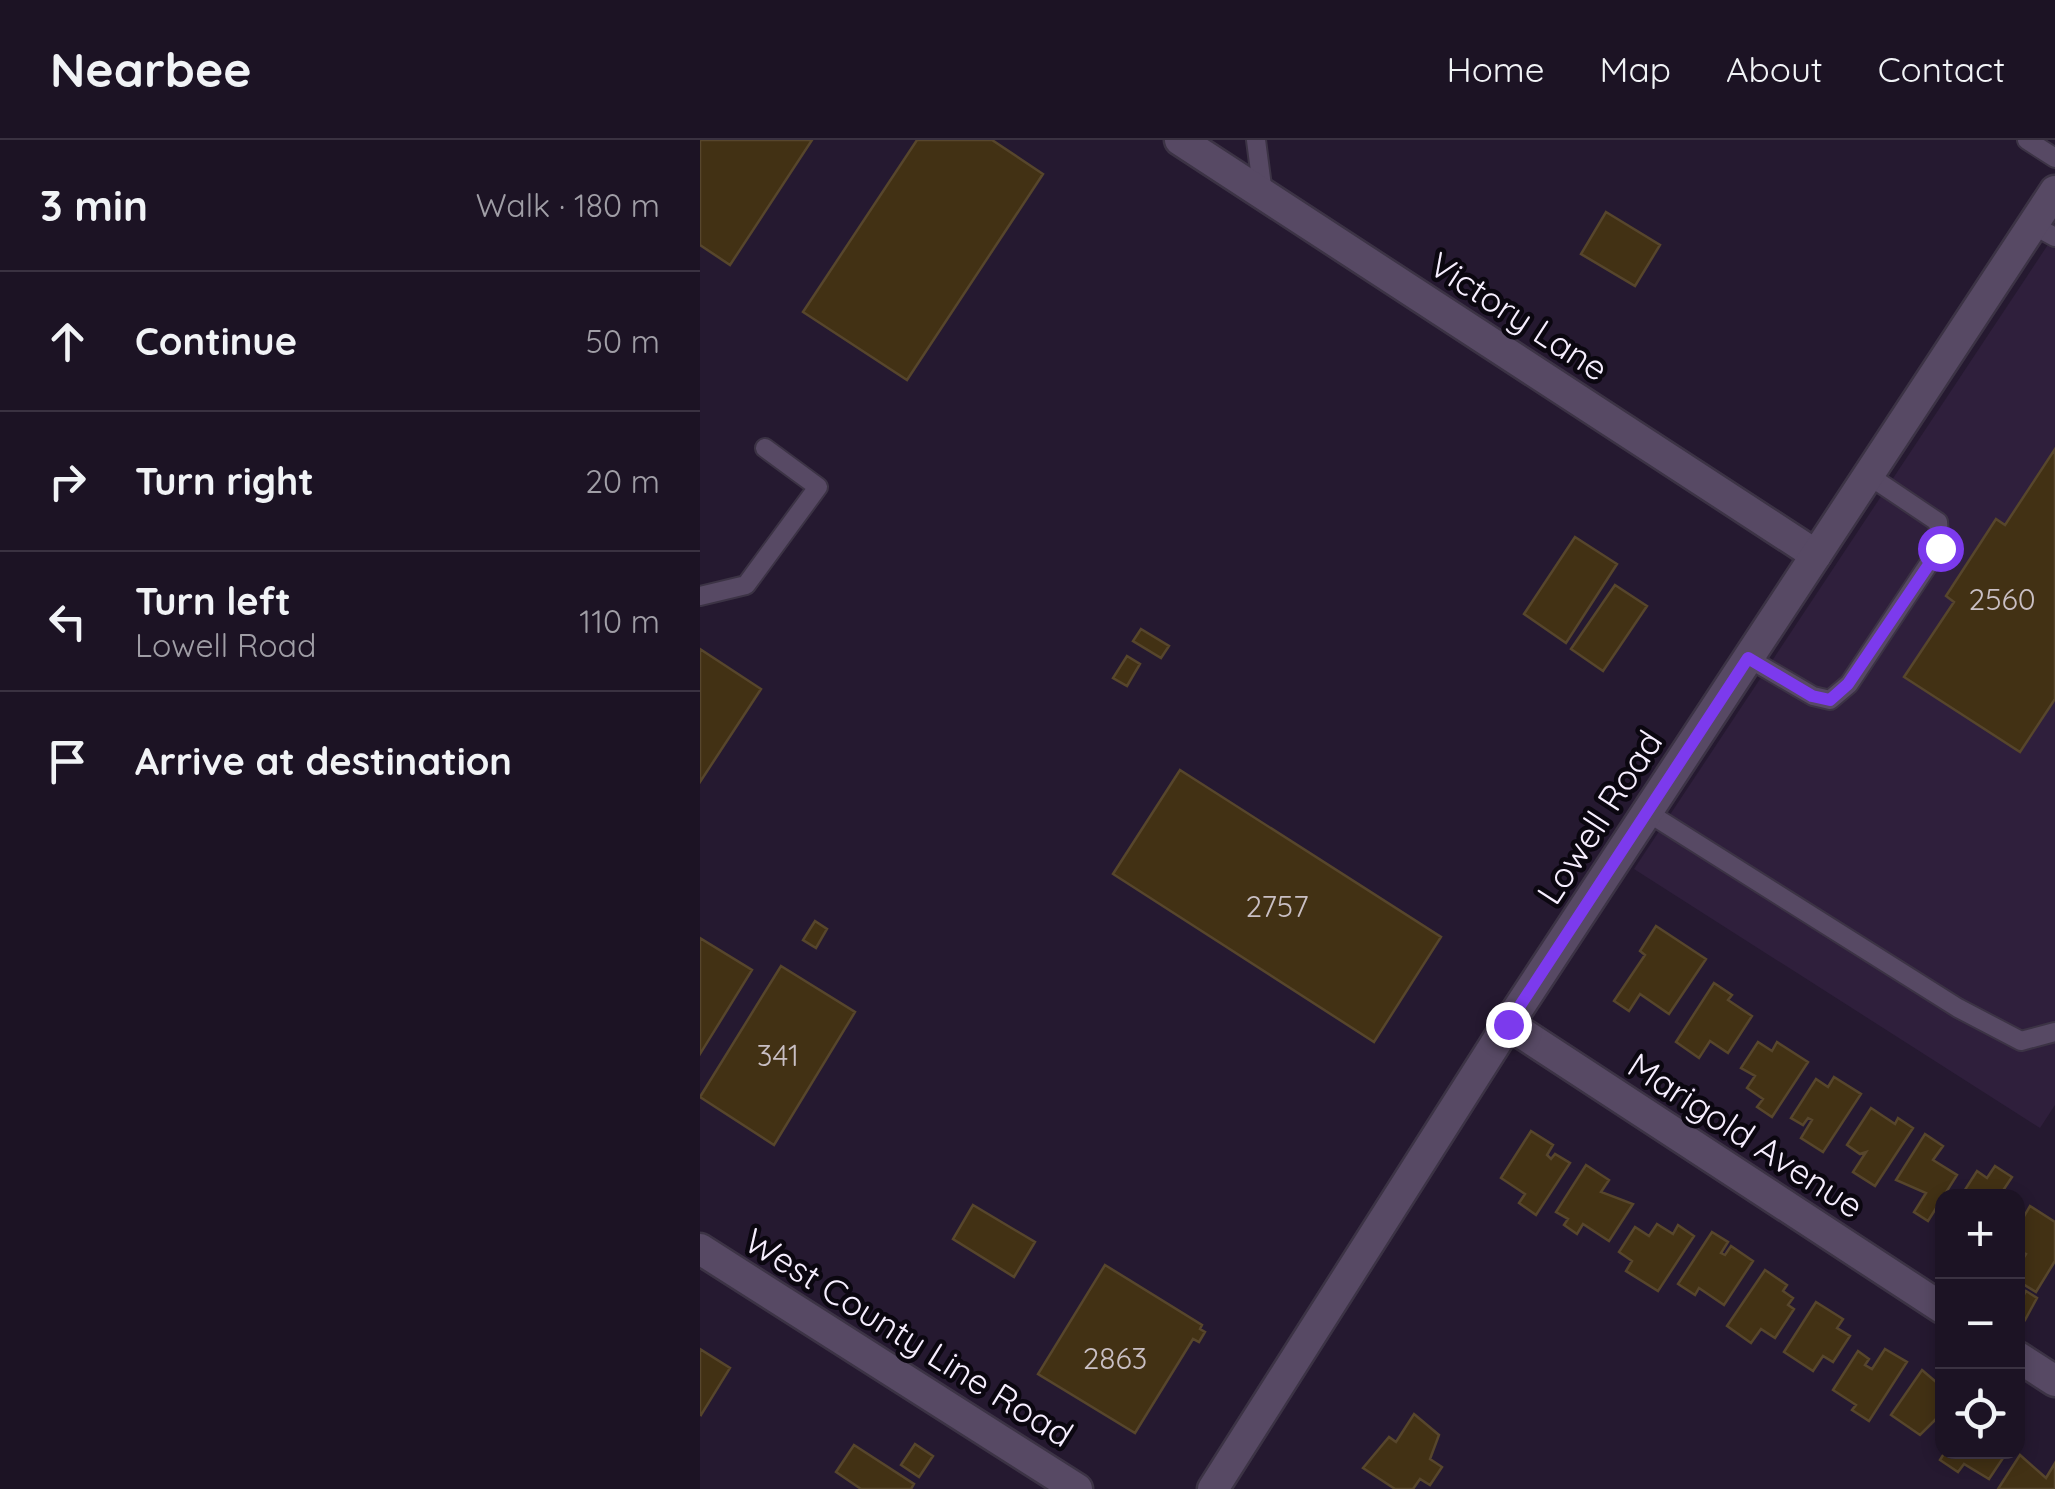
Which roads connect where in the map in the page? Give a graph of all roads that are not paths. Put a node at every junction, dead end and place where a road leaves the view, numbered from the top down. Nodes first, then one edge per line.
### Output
1 (1180, 140) edge
2 (1256, 140) edge
3 (2027, 140) edge
4 (2055, 158) edge
5 (2055, 191) edge
6 (1263, 194) junction
7 (2044, 231) edge
8 (765, 448) dead end
9 (1868, 475) junction
10 (1816, 555) junction
11 (700, 596) edge
12 (1748, 658) junction
13 (1648, 812) junction
14 (1508, 1024) junction
15 (2055, 1032) edge
16 (700, 1249) edge
17 (1935, 1303) edge
18 (2025, 1362) edge
19 (2055, 1381) edge
20 (1077, 1489) edge
21 (1213, 1489) edge

1 - 6 street, Victory Lane
2 - 6 lane
3 - 4 lane
5 - 7 street, Lowell Road
6 - 10 street, Victory Lane
7 - 9 street, Lowell Road
8 - 11 lane
9 - 10 street, Lowell Road
9 - 12 lane
10 - 12 street, Lowell Road
12 - 13 street, Lowell Road
13 - 14 street, Lowell Road
13 - 15 lane
14 - 17 street, Marigold Avenue
14 - 21 street, Lowell Road
16 - 20 street, West County Line Road
18 - 19 street

